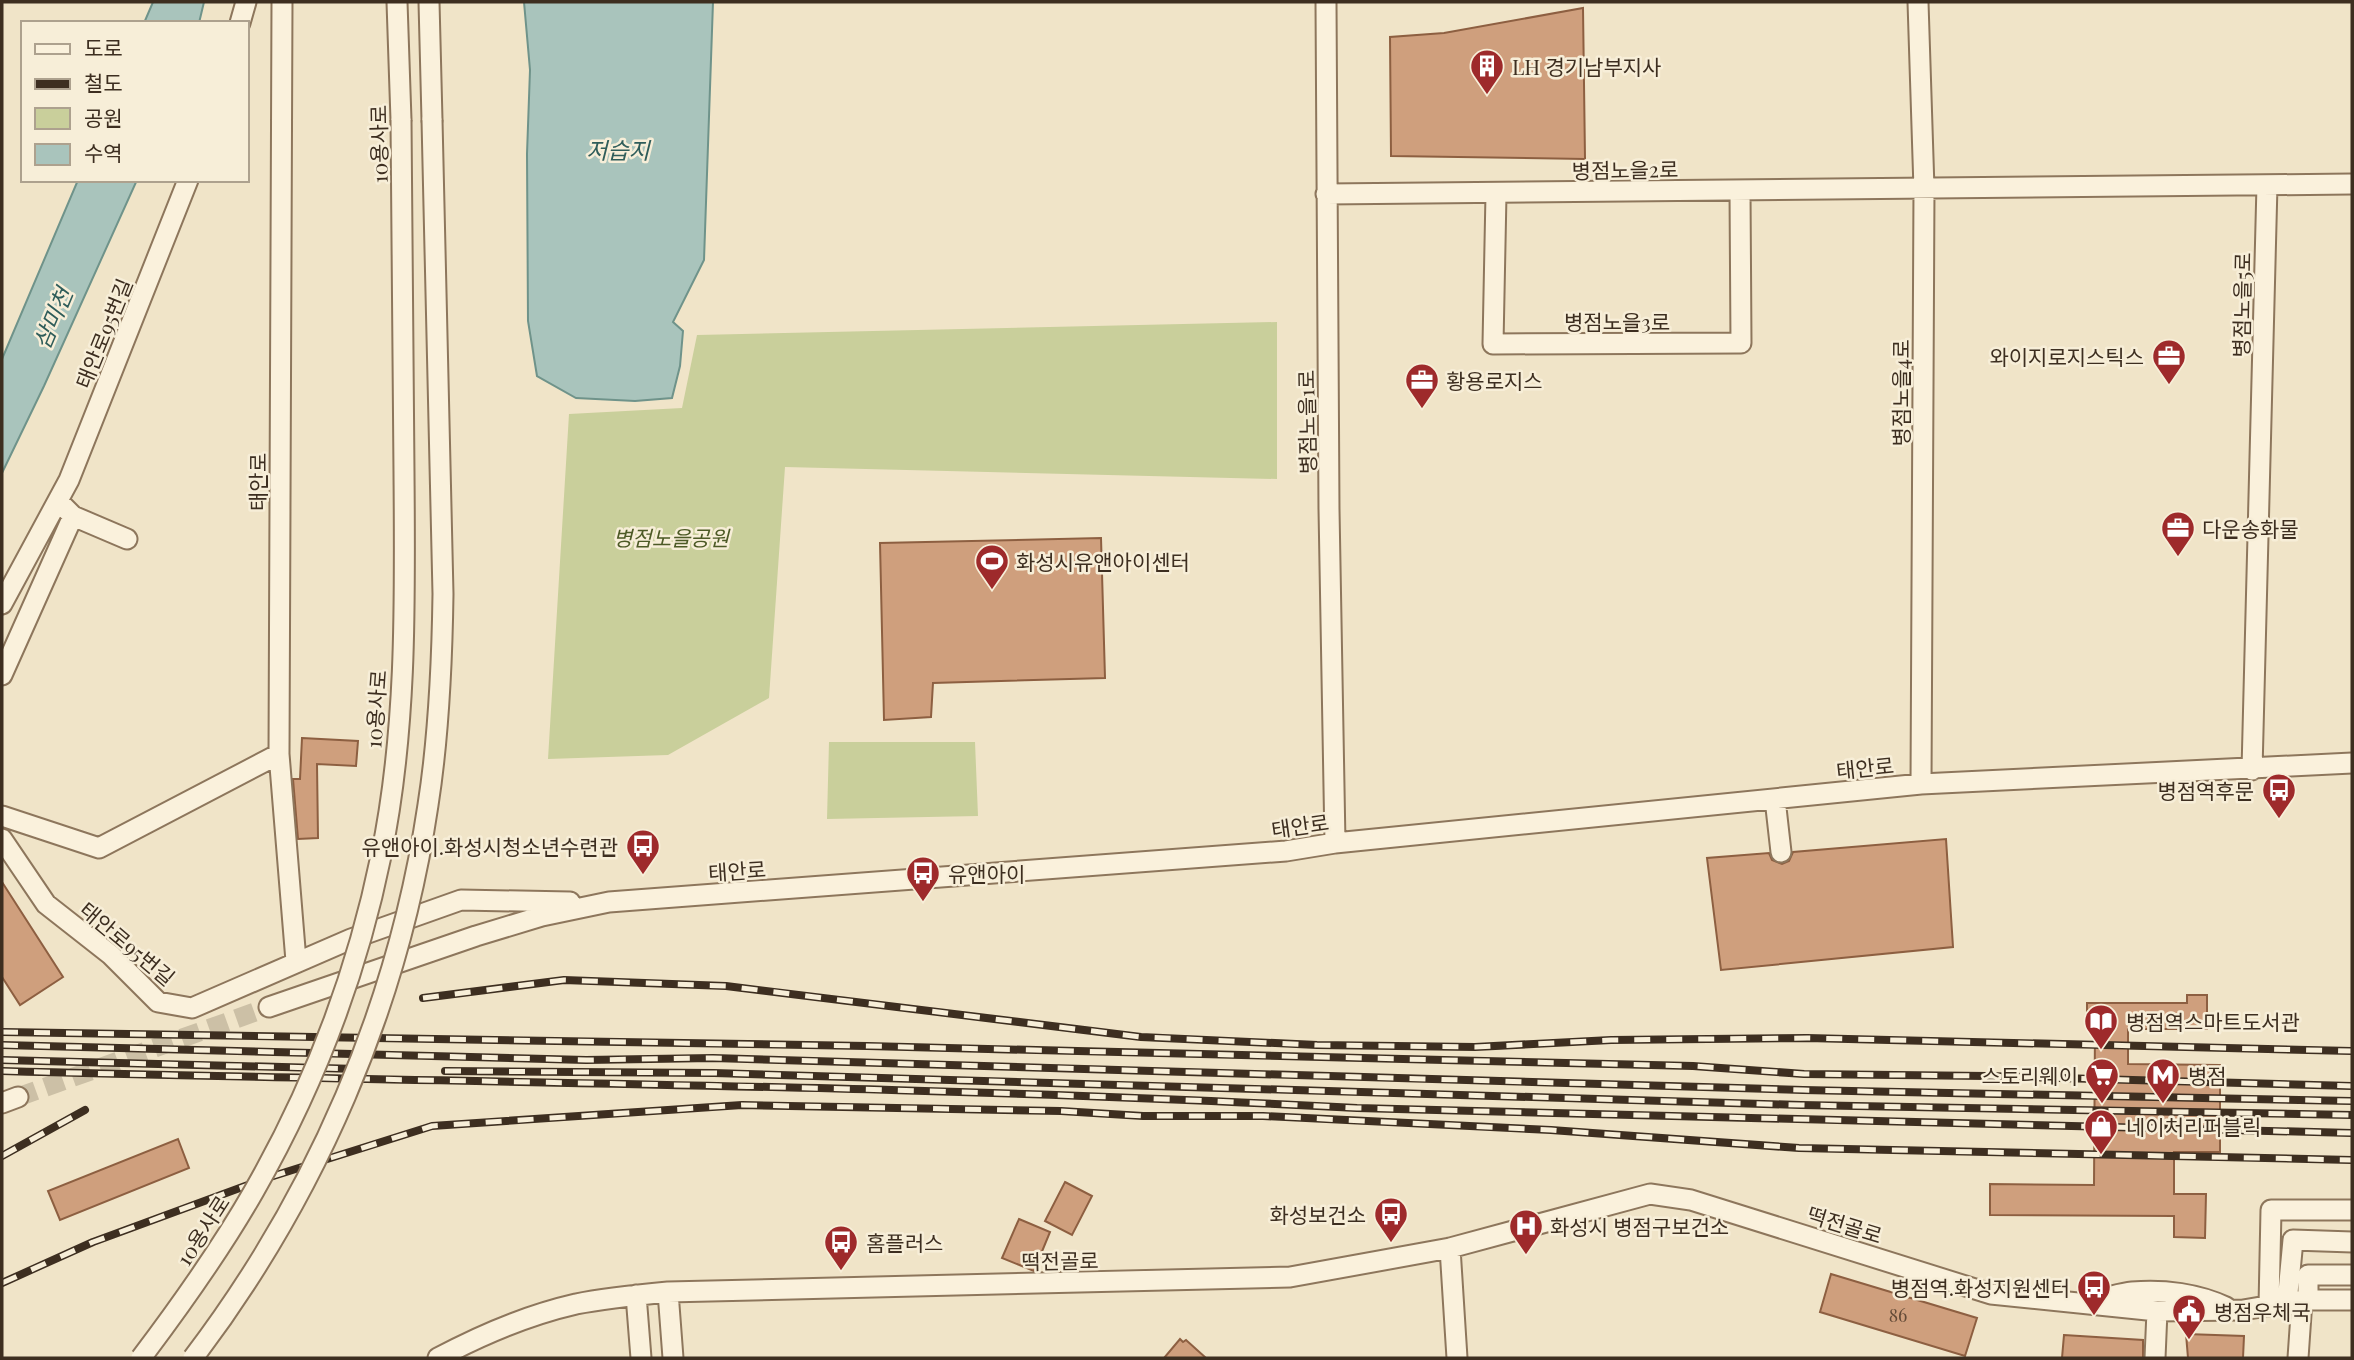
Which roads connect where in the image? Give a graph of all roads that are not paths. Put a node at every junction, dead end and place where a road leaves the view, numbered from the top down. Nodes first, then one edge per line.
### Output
1 (246, 2) edge
2 (282, 2) edge
3 (397, 2) edge
4 (429, 2) edge
5 (1326, 2) edge
6 (1918, 2) edge
7 (241, 21) edge
8 (187, 182) edge
9 (2267, 184) junction
10 (2352, 184) edge
11 (1924, 188) junction
12 (1740, 191) junction
13 (1326, 194) junction
14 (1496, 194) junction
15 (66, 509) junction
16 (127, 539) dead end
17 (2, 604) edge
18 (2, 675) edge
19 (279, 754) junction
20 (2352, 763) edge
21 (2252, 770) junction
22 (1921, 784) junction
23 (1775, 799) junction
24 (2, 816) edge
25 (2, 839) edge
26 (1335, 843) junction
27 (1782, 852) dead end
28 (461, 900) junction
29 (609, 902) junction
30 (541, 916) junction
31 (296, 961) junction
32 (269, 1007) tunnel mouth
33 (2352, 1210) edge
34 (2352, 1242) edge
35 (1450, 1248) junction
36 (2352, 1275) edge
37 (668, 1292) junction
38 (636, 1295) junction
39 (2352, 1300) edge
40 (2292, 1302) junction
41 (2077, 1303) junction
42 (2233, 1310) junction
43 (2157, 1311) junction
44 (141, 1358) edge
45 (193, 1358) edge
46 (438, 1358) edge
47 (641, 1358) edge
48 (673, 1358) edge
49 (1457, 1358) edge
50 (2155, 1358) edge
51 (2298, 1358) edge

1 - 7 street
2 - 19 street, 태안로
3 - 44 street, 10용사로, bridge
4 - 45 street, bridge
5 - 13 street, 병점노을1로
6 - 11 street, 병점노을4로
8 - 15 street, 태안로95번길
9 - 10 street
9 - 11 street
9 - 21 street, 병점노을5로
11 - 12 street, 병점노을2로
11 - 22 street, 병점노을4로
12 - 14 street, 병점노을2로
12 - 14 street, 병점노을3로
13 - 14 street, 병점노을2로
13 - 26 street, 병점노을1로
15 - 16 street
15 - 17 street, 태안로95번길
15 - 18 street, 태안로95번길
19 - 24 street
19 - 31 street, 태안로
20 - 21 street, 태안로
21 - 22 street, 태안로
22 - 23 street, 태안로
23 - 26 street, 태안로
23 - 27 street
25 - 31 street, 태안로95번길
26 - 29 street, 태안로
28 - 29 street
28 - 30 street
28 - 31 street, 태안로95번길
29 - 30 street, 태안로
30 - 32 street, 태안로
33 - 40 street
34 - 40 street
35 - 37 street, 떡전골로
35 - 41 street, 떡전골로
35 - 49 street
36 - 40 street
37 - 38 street, 떡전골로
37 - 48 street
38 - 46 street, 떡전골로
38 - 47 street
39 - 40 street, 떡전골로
40 - 42 street, 떡전골로
40 - 51 street
41 - 42 street
41 - 43 street, 떡전골로
42 - 43 street, 떡전골로
43 - 50 street

